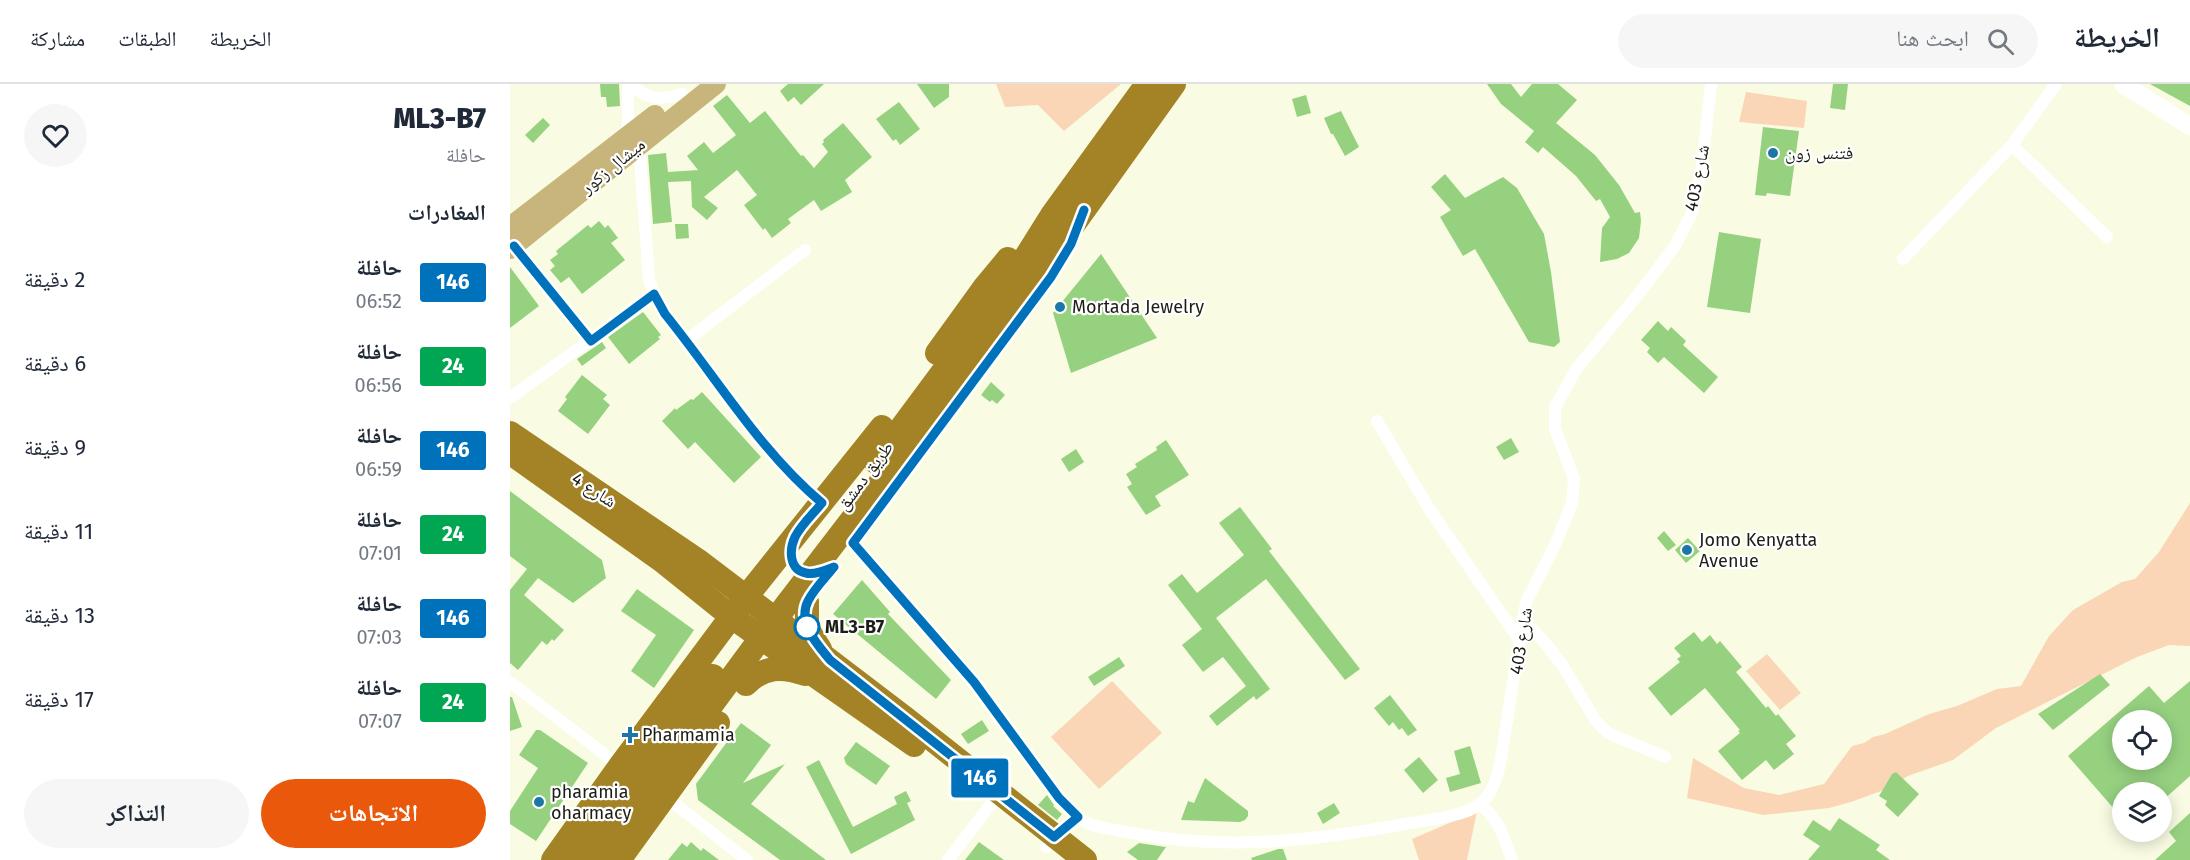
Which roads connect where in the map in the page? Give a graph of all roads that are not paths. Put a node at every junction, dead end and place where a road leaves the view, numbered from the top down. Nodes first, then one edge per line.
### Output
1 (628, 84) edge
2 (633, 84) edge
3 (716, 84) edge
4 (1181, 84) edge
5 (1711, 84) edge
6 (2056, 84) edge
7 (2123, 84) edge
8 (1155, 88) edge
9 (688, 89) edge
10 (2190, 126) edge
11 (634, 140) junction
12 (2012, 145) junction
13 (1084, 210) junction
14 (1052, 215) junction
15 (2107, 237) dead end
16 (511, 241) edge
17 (805, 250) dead end
18 (1903, 259) dead end
19 (654, 294) junction
20 (1000, 311) junction
21 (687, 340) junction
22 (591, 341) junction
23 (510, 398) edge
24 (1377, 421) dead end
25 (510, 433) edge
26 (510, 453) edge
27 (822, 503) junction
28 (796, 534) junction
29 (853, 543) junction
30 (775, 561) junction
31 (834, 567) junction
32 (693, 570) junction
33 (746, 597) junction
34 (807, 602) junction
35 (732, 617) junction
36 (1523, 619) junction
37 (780, 638) junction
38 (1520, 641) junction
39 (696, 665) junction
40 (823, 669) junction
41 (511, 684) edge
42 (739, 694) junction
43 (1665, 757) dead end
44 (620, 766) junction
45 (665, 796) junction
46 (991, 804) junction
47 (1480, 804) junction
48 (1078, 817) junction
49 (1054, 848) edge
50 (553, 860) edge
51 (576, 860) edge
52 (597, 860) edge
53 (619, 860) edge
54 (747, 860) edge
55 (948, 860) edge
56 (1085, 860) edge
57 (1512, 860) edge

1 - 11 street
2 - 9 street
3 - 11 main road, ميشال زكور
4 - 8 highway
5 - 36 street, شارع 403
6 - 12 street
7 - 10 main road
8 - 13 highway, طريق دمشق
8 - 14 highway, طريق دمشق
9 - 11 main road, ميشال زكور
11 - 16 main road, ميشال زكور
11 - 19 street
12 - 15 street
12 - 18 street
13 - 20 highway, طريق دمشق
13 - 29 highway
14 - 20 highway, طريق دمشق
14 - 27 highway
16 - 22 street
17 - 21 street
19 - 21 street
19 - 22 street
20 - 51 highway, طريق دمشق
20 - 52 highway, طريق دمشق
21 - 27 street
22 - 23 street
24 - 38 street
25 - 32 highway, شارع 4
26 - 32 highway
27 - 28 highway
28 - 30 highway
28 - 31 highway
29 - 31 highway
29 - 48 street
30 - 32 highway
30 - 33 highway
31 - 34 highway
32 - 33 highway
32 - 35 highway
32 - 39 highway
33 - 35 highway
33 - 37 highway
34 - 37 highway
34 - 40 highway
35 - 37 highway
35 - 39 highway
36 - 38 street, شارع 403
36 - 43 street
37 - 40 highway
37 - 42 highway
38 - 47 street, شارع 403
39 - 42 highway
39 - 44 highway
40 - 42 highway
40 - 46 highway
40 - 49 highway
41 - 44 street
42 - 45 highway
44 - 50 highway
45 - 53 highway
45 - 54 street
46 - 49 highway
46 - 55 street
47 - 48 street
47 - 57 street
48 - 49 street
49 - 56 highway

